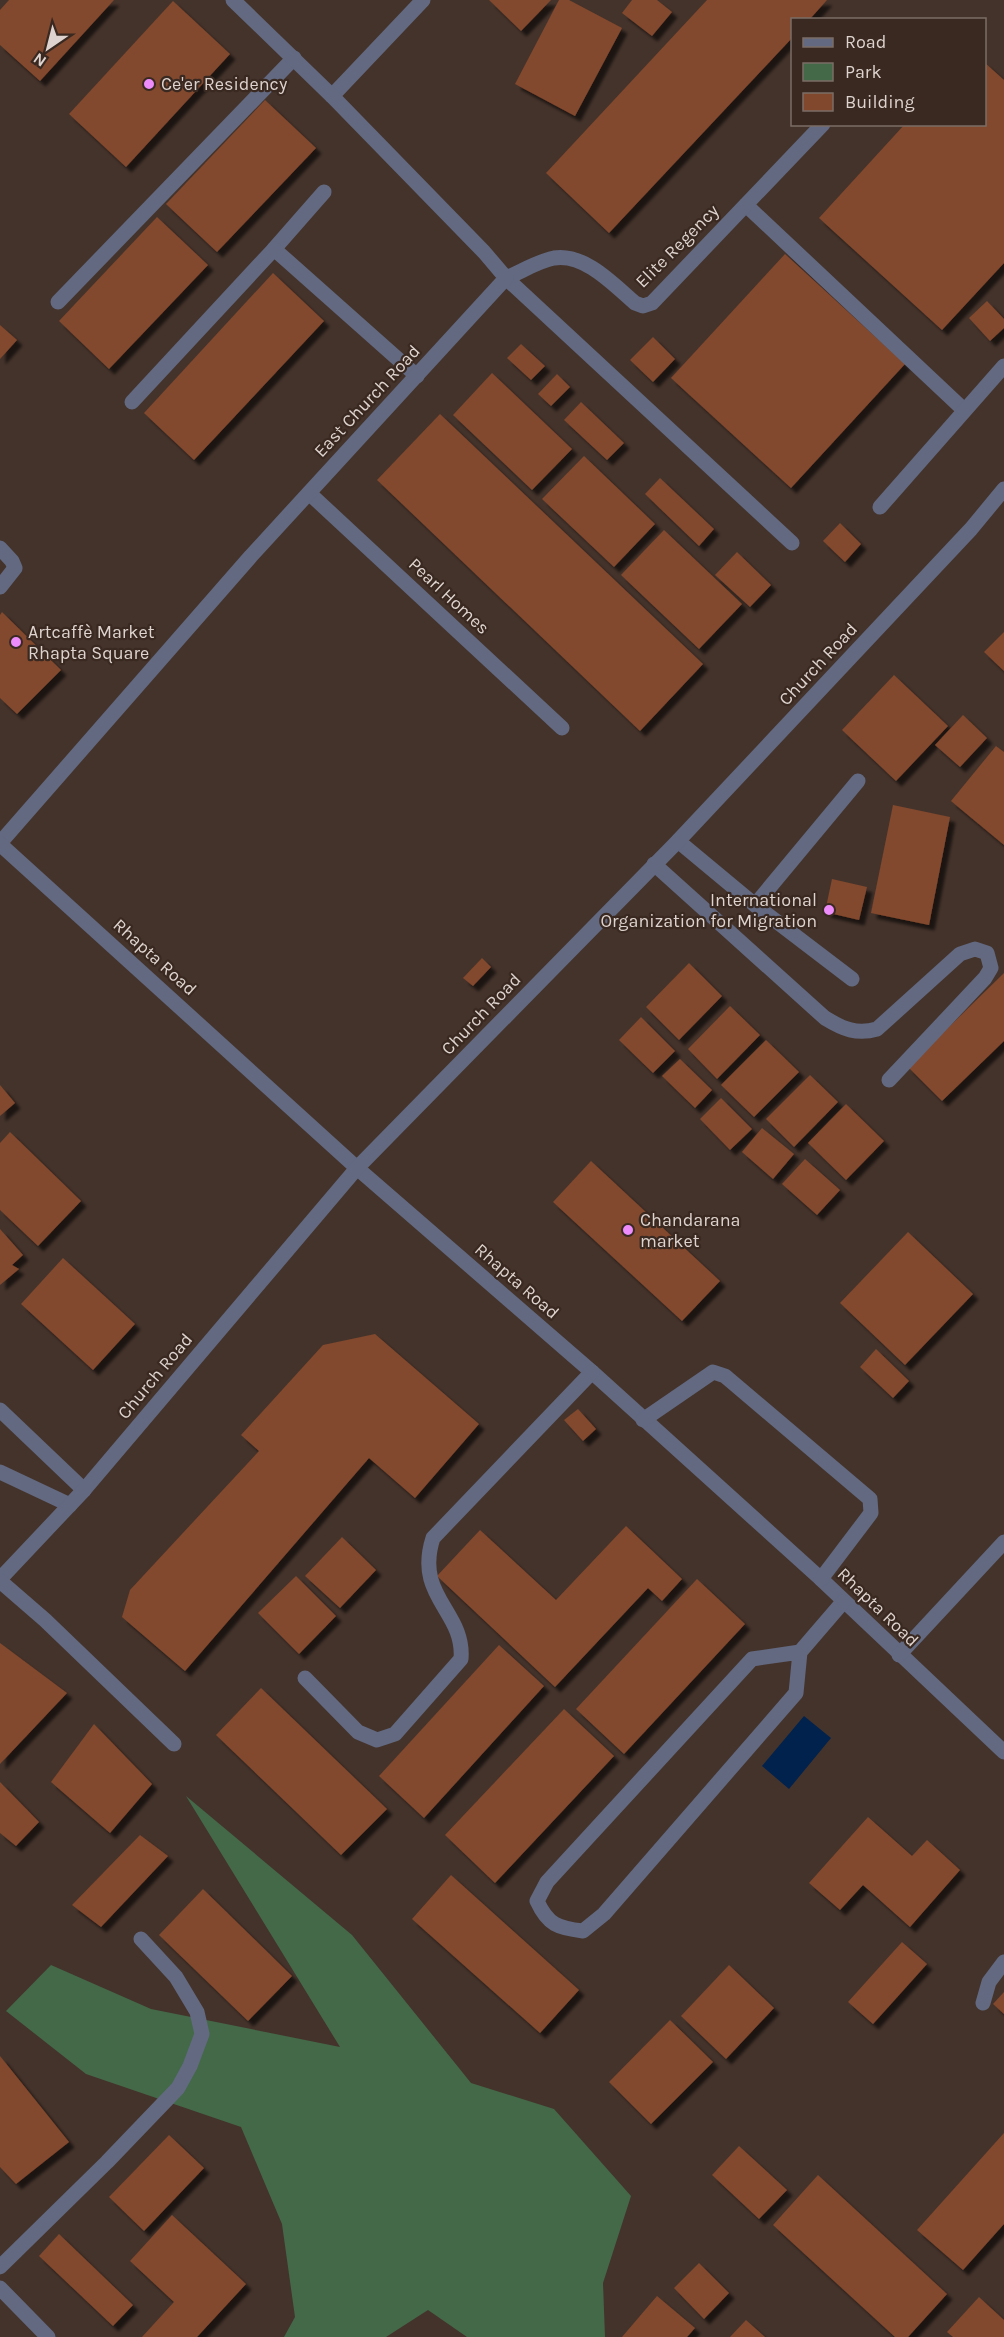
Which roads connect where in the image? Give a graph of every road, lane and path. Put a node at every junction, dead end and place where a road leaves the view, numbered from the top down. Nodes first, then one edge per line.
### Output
1 (233, 0) edge
2 (423, 0) edge
3 (294, 58) junction
4 (332, 96) junction
5 (821, 126) edge
6 (324, 192) dead end
7 (746, 205) junction
8 (274, 249) junction
9 (506, 278) junction
10 (58, 302) dead end
11 (1004, 366) edge
12 (417, 376) junction
13 (132, 402) dead end
14 (964, 410) junction
15 (1004, 489) edge
16 (309, 493) junction
17 (880, 507) dead end
18 (792, 543) dead end
19 (0, 548) edge
20 (0, 587) edge
21 (562, 728) dead end
22 (858, 781) dead end
23 (678, 841) junction
24 (0, 843) edge
25 (654, 864) junction
26 (755, 905) junction
27 (852, 979) dead end
28 (889, 1080) dead end
29 (357, 1168) junction
30 (592, 1372) junction
31 (0, 1410) edge
32 (644, 1420) junction
33 (0, 1472) edge
34 (84, 1490) junction
35 (70, 1505) junction
36 (1004, 1542) edge
37 (821, 1579) junction
38 (0, 1580) edge
39 (843, 1602) junction
40 (800, 1652) junction
41 (899, 1655) junction
42 (304, 1678) dead end
43 (174, 1744) dead end
44 (1004, 1752) edge
45 (141, 1939) dead end
46 (1004, 1962) edge
47 (983, 2003) dead end
48 (0, 2268) edge
49 (0, 2288) edge
50 (48, 2337) edge

1 - 3 street
2 - 4 street
3 - 4 street
3 - 10 street
4 - 9 street
5 - 7 street, Elite Regency
6 - 8 street
7 - 9 street, Elite Regency
7 - 14 street, Elite Regency
8 - 12 street
8 - 13 street
9 - 12 street, East Church Road
9 - 18 street
11 - 14 street
12 - 16 street, East Church Road
14 - 17 street
15 - 23 street, Church Road
16 - 21 street, Pearl Homes
16 - 24 street, East Church Road
19 - 20 street
22 - 26 street
23 - 25 street, Church Road
23 - 26 street
24 - 29 street, Rhapta Road
25 - 28 street
25 - 29 street, Church Road
26 - 27 street
29 - 30 street, Rhapta Road
29 - 34 street, Church Road
30 - 32 street, Rhapta Road
30 - 42 street
31 - 34 street
32 - 37 street, Rhapta Road
32 - 37 street
33 - 35 street
34 - 35 street, Church Road
35 - 38 street, Church Road
36 - 41 street
37 - 39 street, Rhapta Road
38 - 43 street
39 - 40 street
39 - 41 street, Rhapta Road
40 - 40 street
41 - 44 street, Rhapta Road
45 - 48 street
46 - 47 street
49 - 50 street

